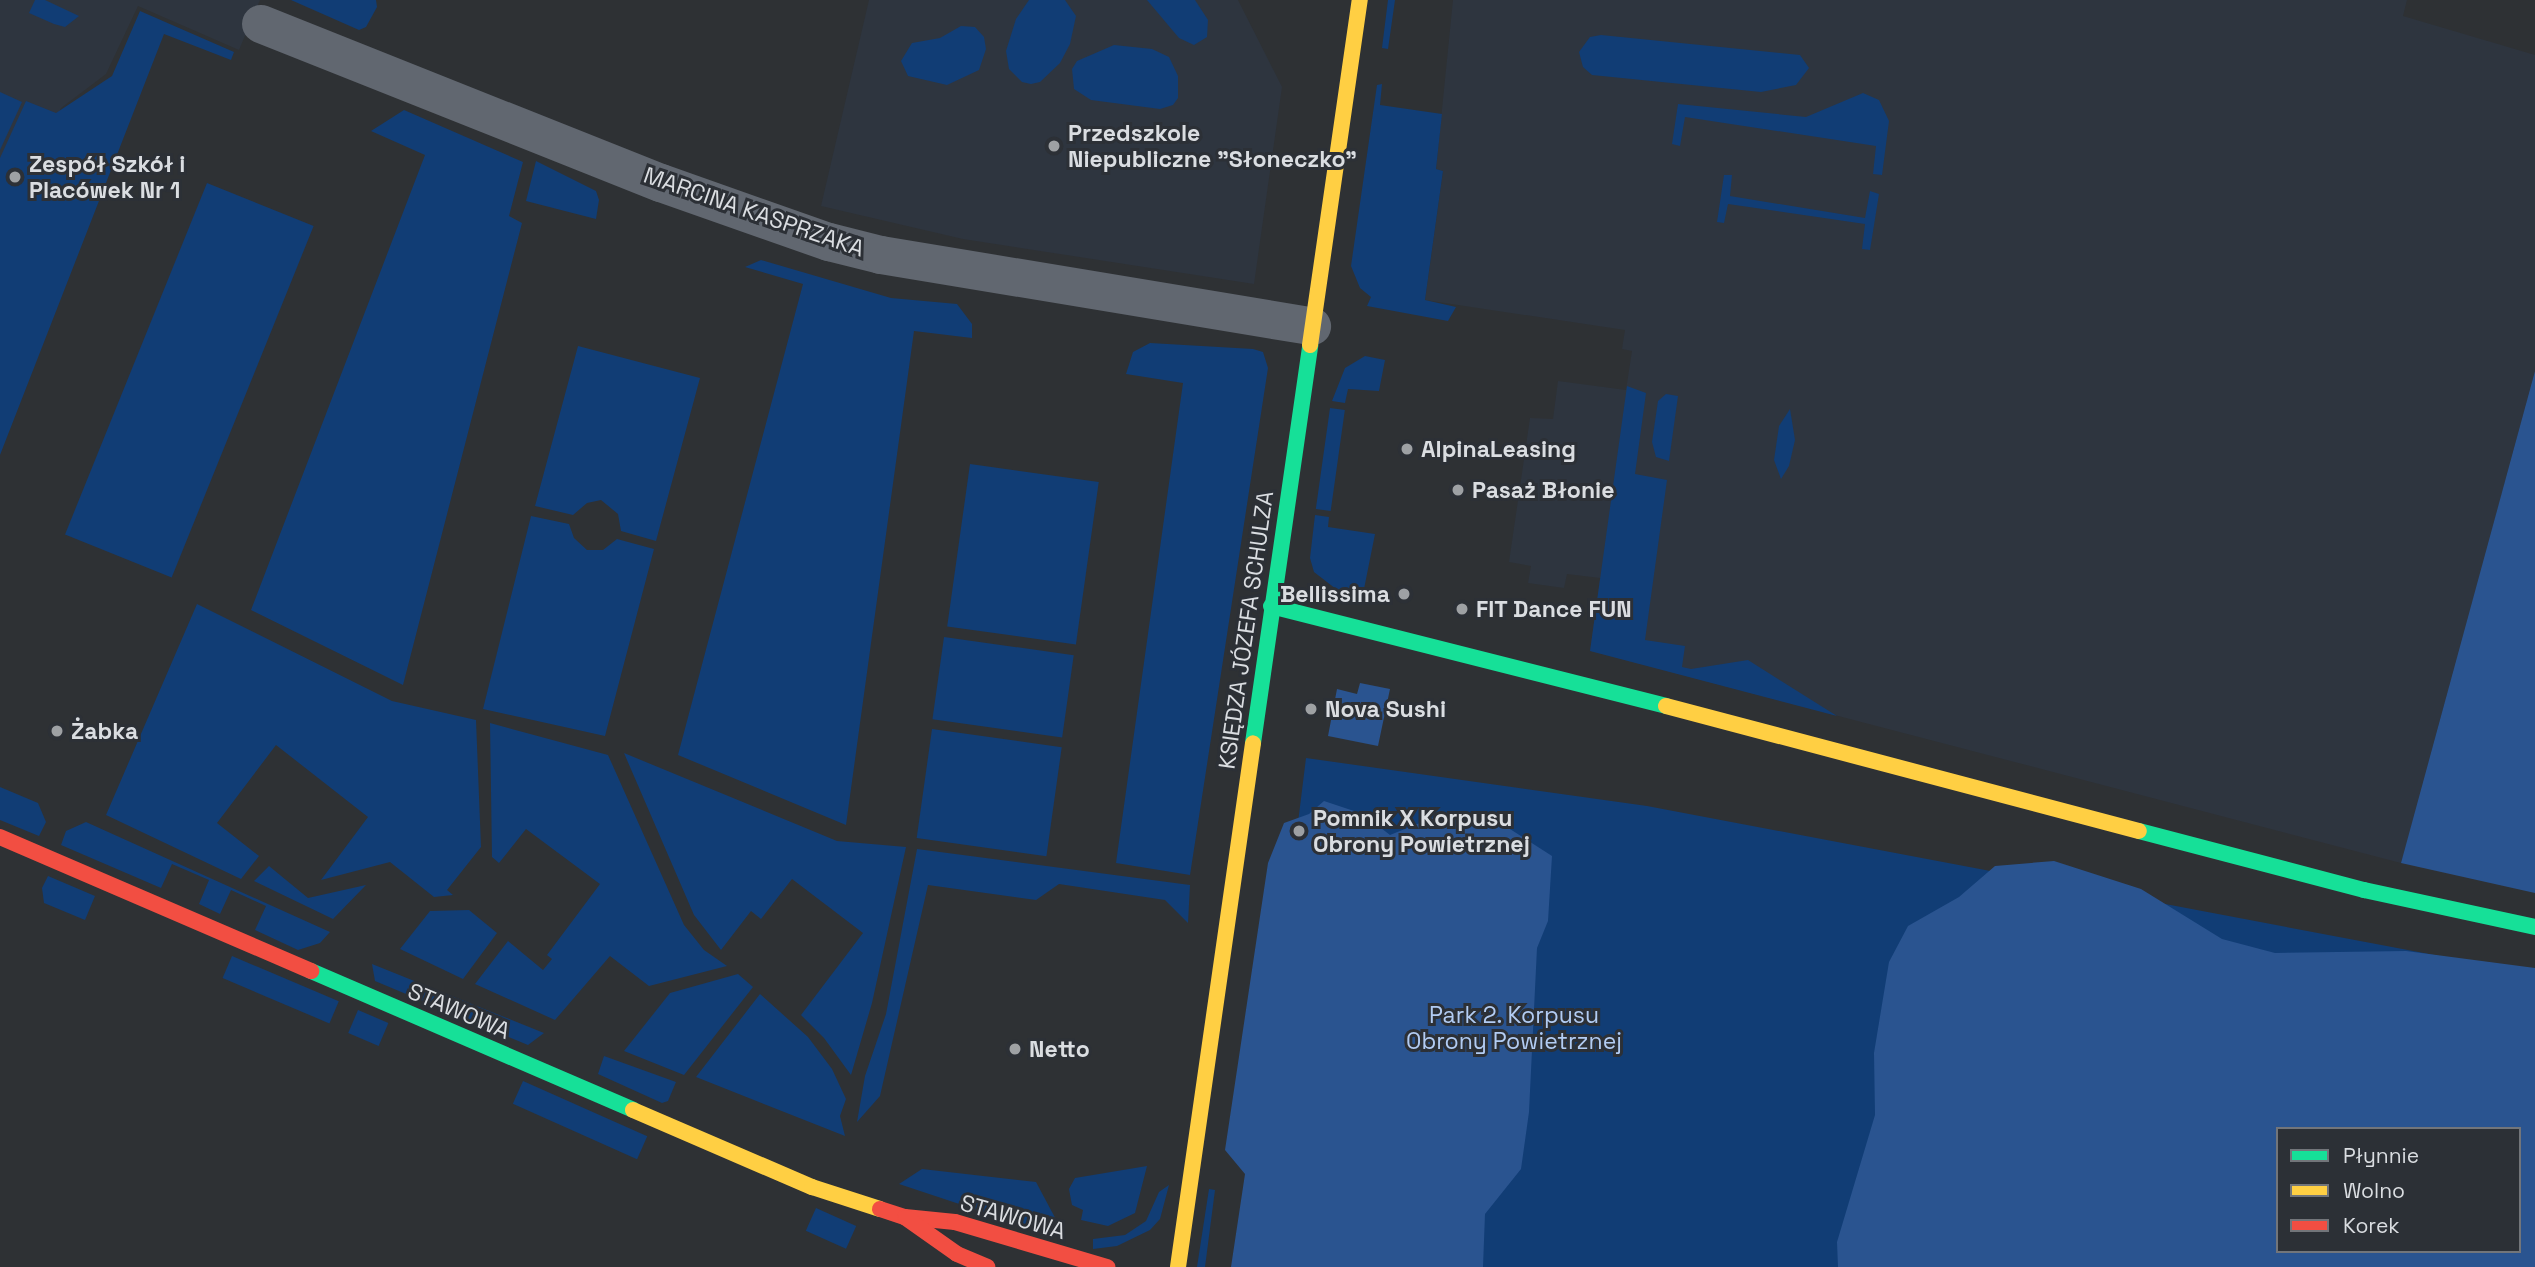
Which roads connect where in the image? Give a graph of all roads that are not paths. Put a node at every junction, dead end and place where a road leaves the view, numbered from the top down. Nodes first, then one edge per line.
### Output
1 (1360, 0) edge
2 (261, 24) dead end
3 (1312, 326) junction
4 (1271, 606) junction
5 (0, 836) edge
6 (2535, 927) edge
7 (905, 1217) junction
8 (988, 1267) edge
9 (1107, 1267) edge
10 (1178, 1267) edge

1 - 3 street, KSIĘDZA JÓZEFA SCHULZA
2 - 3 street, MARCINA KASPRZAKA
3 - 4 street, KSIĘDZA JÓZEFA SCHULZA
4 - 6 street
4 - 10 street, KSIĘDZA JÓZEFA SCHULZA
5 - 7 street, STAWOWA
7 - 8 street, STAWOWA
7 - 9 street, STAWOWA

